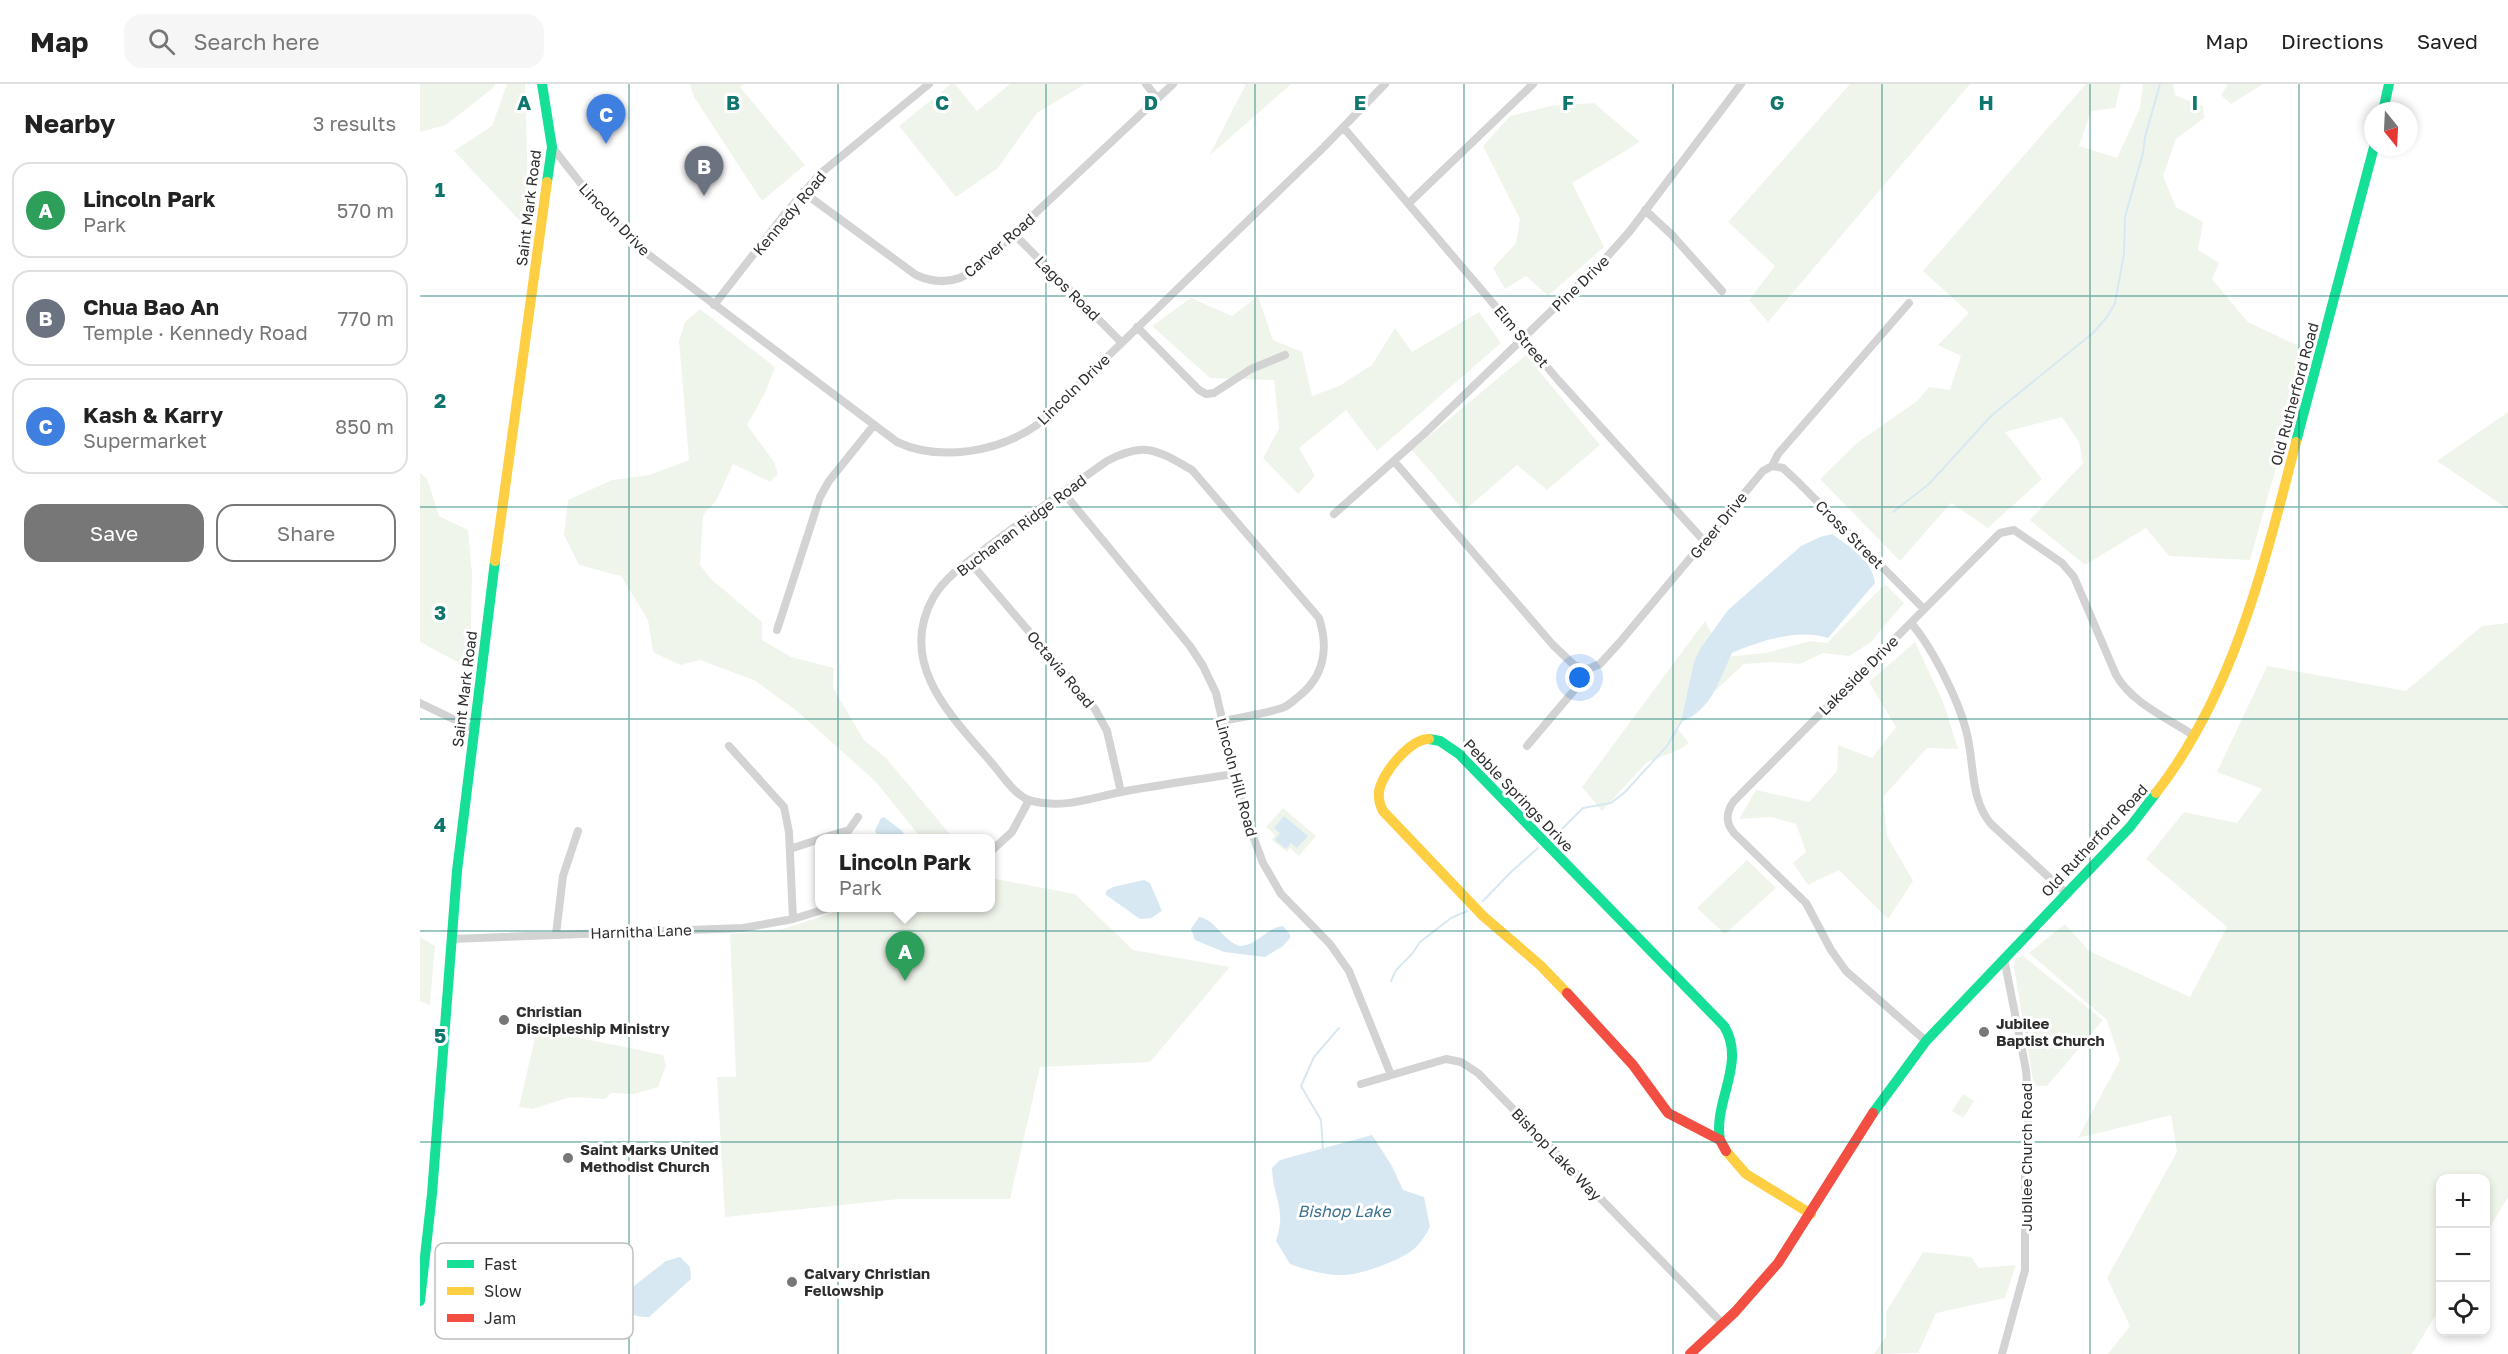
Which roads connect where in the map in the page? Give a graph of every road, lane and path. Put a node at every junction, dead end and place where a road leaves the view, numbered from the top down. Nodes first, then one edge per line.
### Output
1 (542, 84) edge
2 (929, 84) edge
3 (1146, 84) edge
4 (1173, 84) edge
5 (1385, 84) edge
6 (1533, 84) edge
7 (1741, 84) edge
8 (2389, 84) edge
9 (1157, 98) junction
10 (2385, 102) edge
11 (1343, 127) junction
12 (552, 147) junction
13 (2372, 156) edge
14 (803, 192) junction
15 (1409, 203) junction
16 (1645, 210) junction
17 (1014, 234) junction
18 (1722, 291) dead end
19 (1910, 303) dead end
20 (714, 305) junction
21 (1137, 327) junction
22 (1524, 338) junction
23 (1121, 342) junction
24 (1285, 356) dead end
25 (874, 425) junction
26 (1394, 461) junction
27 (1772, 466) junction
28 (1063, 492) junction
29 (1334, 514) dead end
30 (1705, 542) junction
31 (969, 561) junction
32 (1923, 609) junction
33 (1911, 623) junction
34 (777, 630) dead end
35 (1588, 669) junction
36 (420, 703) edge
37 (1223, 721) junction
38 (474, 729) junction
39 (2193, 735) junction
40 (729, 746) dead end
41 (1527, 746) dead end
42 (1233, 774) junction
43 (1121, 792) junction
44 (1029, 801) junction
45 (858, 817) dead end
46 (578, 831) dead end
47 (837, 834) edge
48 (815, 841) edge
49 (995, 847) edge
50 (790, 849) junction
51 (2066, 893) junction
52 (816, 912) edge
53 (793, 919) junction
54 (556, 934) junction
55 (451, 939) junction
56 (2004, 958) junction
57 (1926, 1041) junction
58 (1391, 1074) junction
59 (1361, 1084) dead end
60 (1720, 1140) junction
61 (1810, 1214) junction
62 (420, 1301) edge
63 (1723, 1324) junction
64 (1690, 1354) edge
65 (2002, 1354) edge

1 - 12 street, Saint Mark Road
2 - 14 street, Kennedy Road
3 - 9 street
4 - 9 street, Carver Road
5 - 11 street, Lincoln Drive
6 - 15 street
7 - 16 street, Pine Drive
8 - 10 street
9 - 17 street, Carver Road
11 - 15 street, Elm Street
11 - 21 street, Lincoln Drive
12 - 20 street, Lincoln Drive
12 - 38 street, Saint Mark Road
13 - 39 street, Old Rutherford Road
14 - 17 street, Carver Road
14 - 20 street, Kennedy Road
15 - 22 street, Elm Street
16 - 18 street
16 - 22 street, Pine Drive
17 - 23 street, Lagos Road
19 - 27 street, Greer Drive
20 - 25 street, Lincoln Drive
21 - 23 street, Lincoln Drive
21 - 24 street
22 - 26 street, Pine Drive
22 - 30 street, Elm Street
23 - 25 street, Lincoln Drive
25 - 34 street
26 - 29 street, Pine Drive
26 - 35 street
27 - 30 street, Greer Drive
27 - 32 street, Cross Street
28 - 31 street, Buchanan Ridge Road
28 - 37 street, Lincoln Hill Road
28 - 37 street, Buchanan Ridge Road
30 - 35 street, Greer Drive
31 - 43 street, Octavia Road
31 - 44 street, Buchanan Ridge Road
32 - 33 street, Lakeside Drive
32 - 39 street, Lakeside Drive
33 - 51 street
33 - 57 street, Lakeside Drive
35 - 41 street, Greer Drive
36 - 38 street
37 - 42 street, Lincoln Hill Road
38 - 55 street, Saint Mark Road
39 - 51 street, Old Rutherford Road
40 - 50 street
42 - 43 street
42 - 58 street, Lincoln Hill Road
43 - 44 street
44 - 49 street
45 - 47 street
46 - 54 street
48 - 50 street
50 - 53 street
51 - 56 street, Old Rutherford Road
52 - 53 street, Harnitha Lane
53 - 54 street, Harnitha Lane
54 - 55 street, Harnitha Lane
55 - 62 street, Saint Mark Road
56 - 57 street, Old Rutherford Road
56 - 65 street, Jubilee Church Road
57 - 61 street, Old Rutherford Road
58 - 59 street, Bishop Lake Way
58 - 63 street, Bishop Lake Way
60 - 60 street, Pebble Springs Drive
60 - 61 street, Pebble Springs Drive
61 - 63 street, Old Rutherford Road
63 - 64 street, Old Rutherford Road

